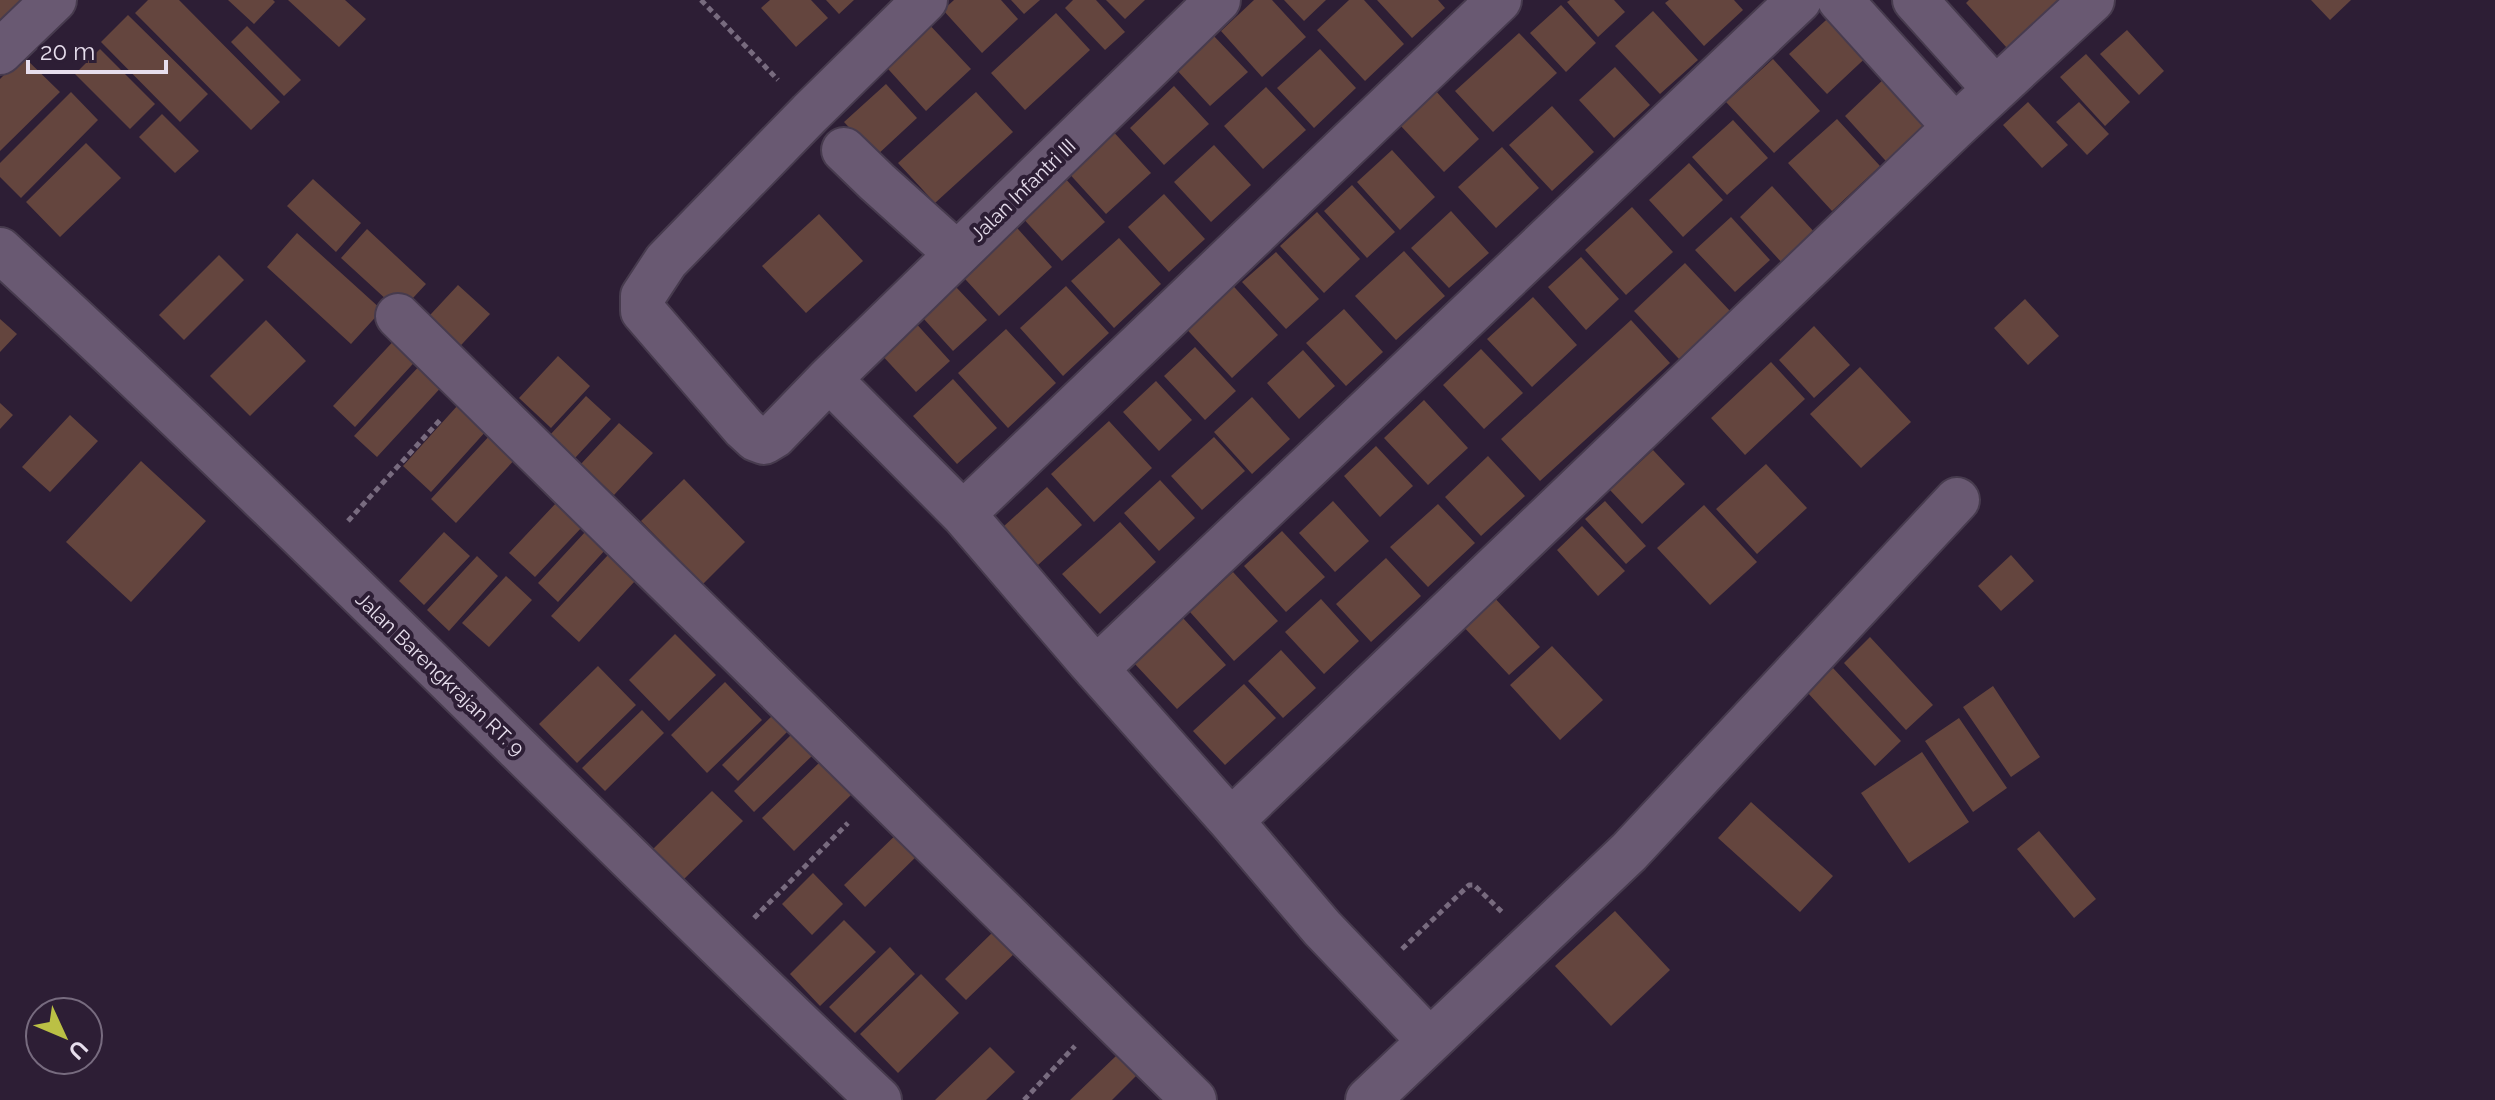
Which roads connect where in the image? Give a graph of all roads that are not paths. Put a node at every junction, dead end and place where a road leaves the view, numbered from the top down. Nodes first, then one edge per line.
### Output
1 (54, 0) edge
2 (925, 0) edge
3 (1218, 0) edge
4 (1499, 0) edge
5 (1799, 0) edge
6 (1840, 0) edge
7 (1915, 0) edge
8 (2092, 0) edge
9 (0, 52) edge
10 (1995, 89) junction
11 (1955, 127) junction
12 (844, 150) dead end
13 (0, 250) edge
14 (957, 254) junction
15 (398, 316) dead end
16 (829, 379) junction
17 (1957, 500) dead end
18 (963, 514) junction
19 (1096, 669) junction
20 (1231, 821) junction
21 (1429, 1040) junction
22 (879, 1100) edge
23 (1194, 1100) edge
24 (1368, 1100) edge

1 - 9 street
2 - 16 street, Jalan Infantri III
3 - 14 street, Jalan Infantri III
4 - 18 street
5 - 19 street
6 - 11 street
7 - 10 street
8 - 10 street
10 - 11 street
11 - 20 street
12 - 14 street
13 - 22 street, Jalan Barengkrajan RT. 9
14 - 16 street, Jalan Infantri III
15 - 23 street
16 - 18 street
17 - 21 street
18 - 19 street
19 - 20 street
20 - 21 street
21 - 24 street

